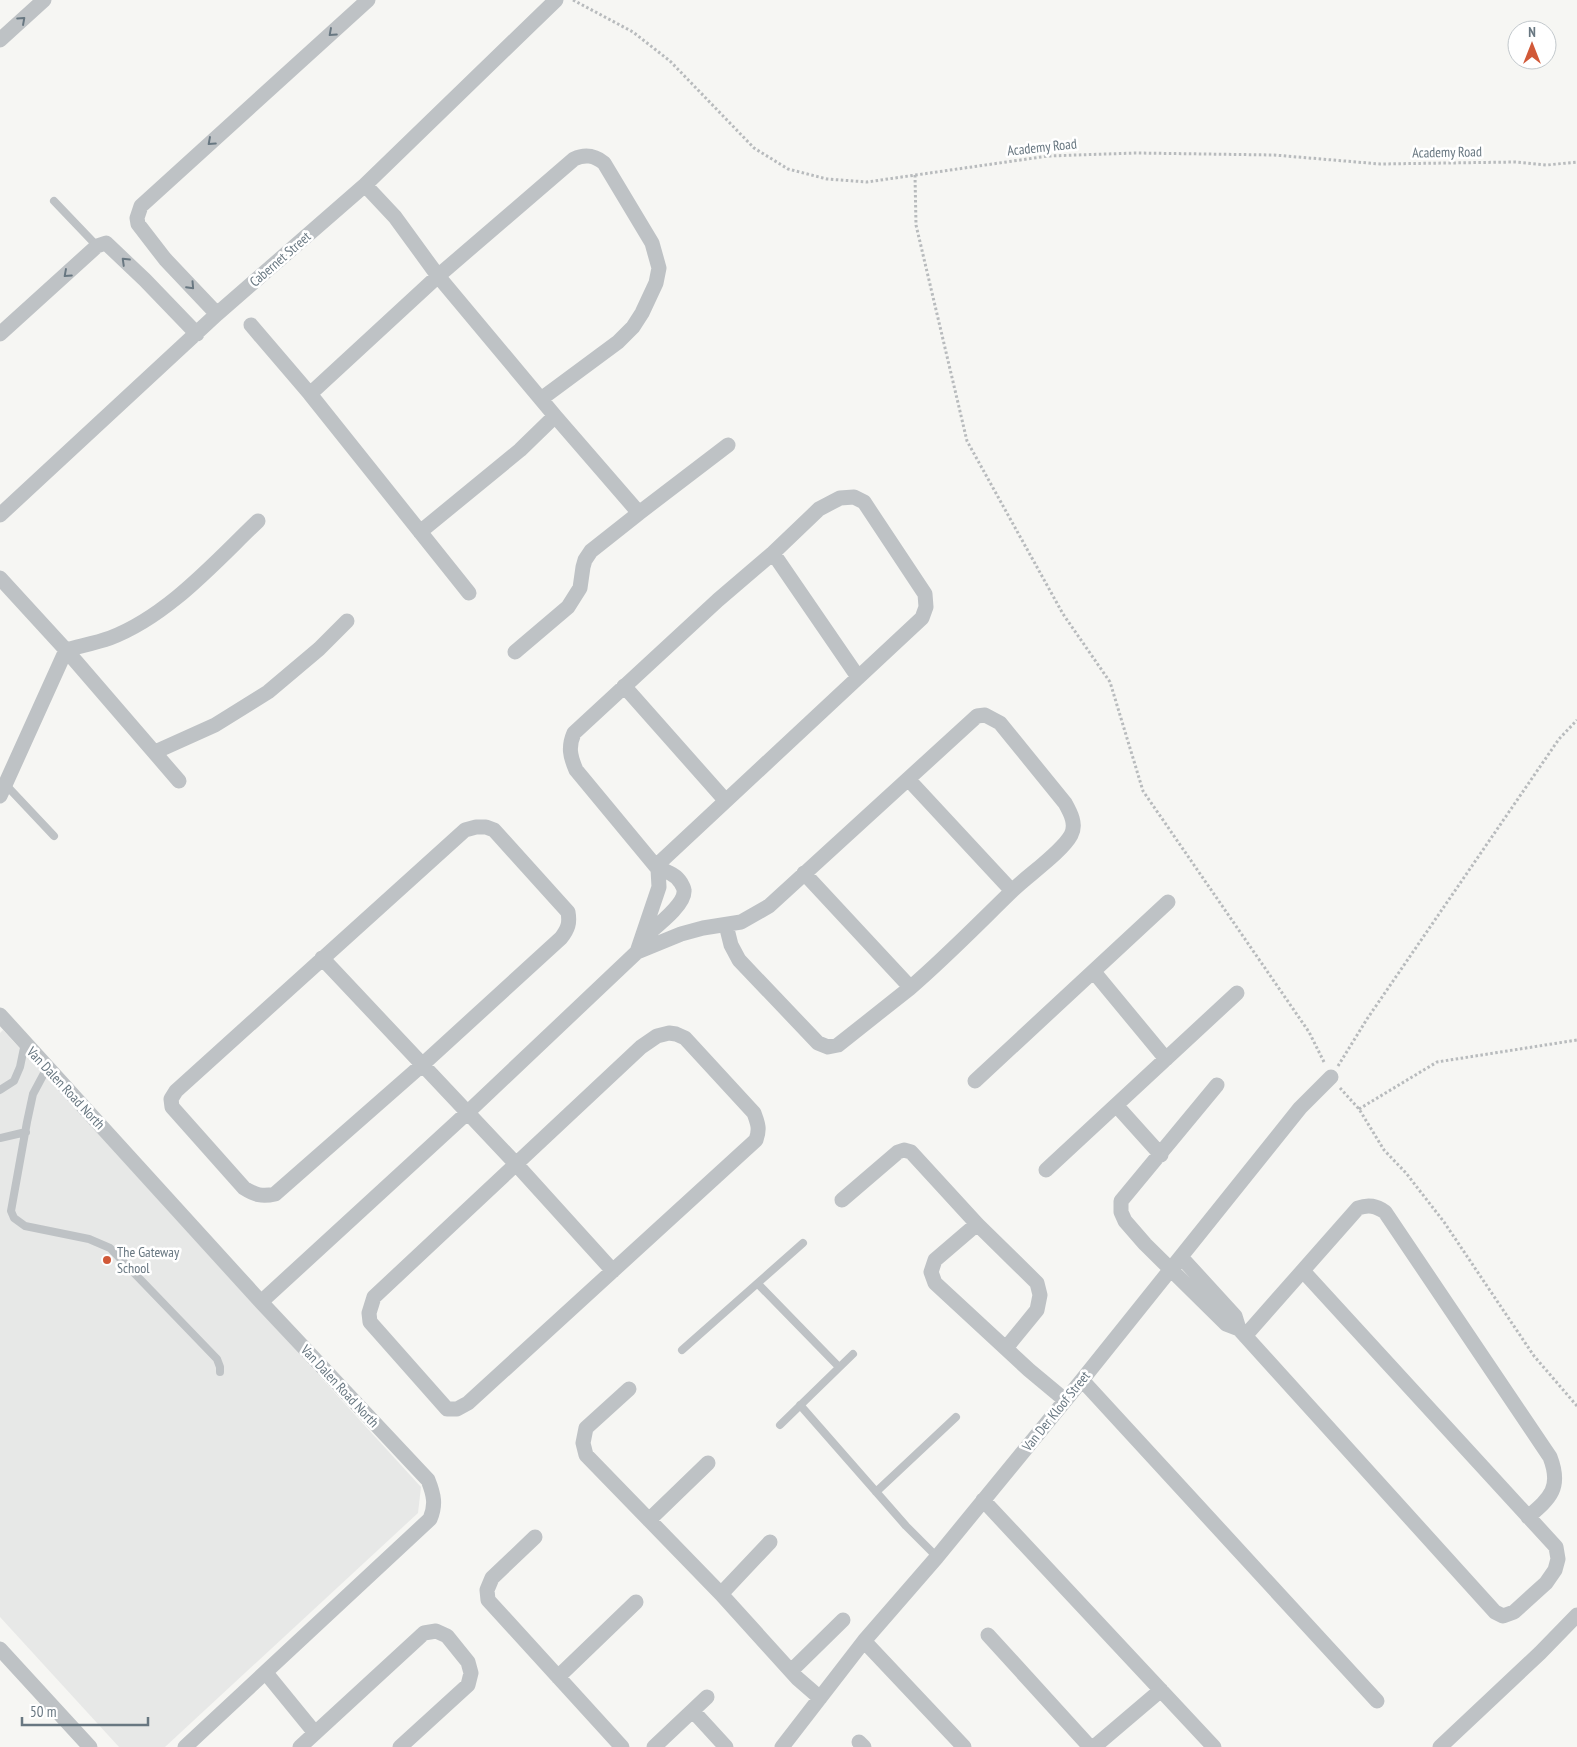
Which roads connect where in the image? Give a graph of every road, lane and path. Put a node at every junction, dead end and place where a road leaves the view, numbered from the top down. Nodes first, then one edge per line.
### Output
1 (44, 0) edge
2 (368, 0) edge
3 (556, 0) edge
4 (572, 0) edge
5 (0, 40) edge
6 (1577, 162) edge
7 (915, 175) junction
8 (364, 184) junction
9 (54, 201) dead end
10 (97, 246) junction
11 (438, 276) junction
12 (217, 314) junction
13 (250, 325) dead end
14 (0, 334) edge
15 (197, 334) junction
16 (310, 394) junction
17 (540, 398) junction
18 (555, 416) junction
19 (728, 444) dead end
20 (639, 513) junction
21 (0, 515) edge
22 (258, 521) dead end
23 (420, 532) junction
24 (773, 553) junction
25 (0, 578) edge
26 (469, 593) dead end
27 (346, 621) dead end
28 (66, 650) junction
29 (515, 652) dead end
30 (858, 677) junction
31 (624, 686) junction
32 (1577, 720) edge
33 (154, 752) junction
34 (908, 779) junction
35 (179, 781) dead end
36 (3, 782) edge
37 (725, 800) junction
38 (54, 836) dead end
39 (657, 868) junction
40 (804, 872) junction
41 (1012, 891) junction
42 (1168, 902) dead end
43 (726, 925) junction
44 (639, 946) junction
45 (322, 958) junction
46 (1094, 972) junction
47 (910, 987) junction
48 (1237, 993) dead end
49 (0, 1015) edge
50 (1577, 1040) edge
51 (25, 1043) junction
52 (1166, 1059) junction
53 (422, 1065) junction
54 (48, 1066) junction
55 (1332, 1077) junction
56 (975, 1082) dead end
57 (1217, 1085) dead end
58 (0, 1090) edge
59 (1116, 1105) junction
60 (1359, 1109) junction
61 (467, 1113) junction
62 (26, 1132) junction
63 (0, 1138) edge
64 (1160, 1155) junction
65 (516, 1164) junction
66 (1046, 1170) dead end
67 (842, 1200) dead end
68 (977, 1224) junction
69 (803, 1243) dead end
70 (1181, 1256) junction
71 (1171, 1269) junction
72 (613, 1271) junction
73 (1303, 1271) junction
74 (758, 1284) junction
75 (1199, 1288) junction
76 (261, 1302) junction
77 (1242, 1332) junction
78 (1006, 1348) junction
79 (682, 1350) dead end
80 (852, 1354) dead end
81 (839, 1367) junction
82 (220, 1372) dead end
83 (1082, 1380) junction
84 (629, 1390) dead end
85 (1065, 1400) junction
86 (800, 1406) junction
87 (1577, 1406) edge
88 (956, 1418) dead end
89 (780, 1425) dead end
90 (708, 1463) dead end
91 (876, 1492) junction
92 (984, 1500) junction
93 (1528, 1517) junction
94 (649, 1520) junction
95 (536, 1537) dead end
96 (770, 1542) dead end
97 (937, 1557) junction
98 (721, 1594) junction
99 (636, 1602) dead end
100 (1577, 1615) edge
101 (843, 1620) dead end
102 (988, 1635) dead end
103 (864, 1641) junction
104 (0, 1649) edge
105 (791, 1671) junction
106 (266, 1673) junction
107 (558, 1677) junction
108 (1161, 1690) junction
109 (707, 1697) dead end
110 (820, 1698) junction
111 (1377, 1700) dead end
112 (693, 1711) junction
113 (315, 1733) junction
114 (956, 1745) edge
115 (90, 1747) edge
116 (186, 1747) edge
117 (300, 1747) edge
118 (400, 1747) edge
119 (622, 1747) edge
120 (654, 1747) edge
121 (726, 1747) edge
122 (782, 1747) edge
123 (1092, 1747) edge
124 (1214, 1747) edge
125 (1440, 1747) edge

5 -> 1 street
2 -> 12 street
3 - 8 street, Cabernet Street
4 - 7 path, Academy Road
6 - 7 path, Academy Road
7 - 55 path
8 - 11 street
8 - 12 street, Cabernet Street
9 - 10 lane
10 -> 14 street
15 -> 10 street
11 - 16 street
11 - 17 street
11 - 17 street
12 - 15 street, Cabernet Street
13 - 16 street
15 - 21 street, Cabernet Street
16 - 23 street
17 - 18 street
18 - 20 street
18 - 23 street
19 - 20 street
20 - 29 street
22 - 28 street
23 - 26 street
24 - 30 street
24 - 30 street
24 - 31 street
25 - 28 street
27 - 33 street
28 - 33 street
28 - 36 street
30 - 37 street
31 - 37 street
31 - 39 street
32 - 55 path
33 - 35 street
34 - 40 street
34 - 41 street
34 - 41 street
36 - 38 lane
37 - 39 street
39 - 44 street
39 - 44 street
40 - 43 street
40 - 47 street
41 - 47 street
42 - 46 street
43 - 44 street
43 - 47 street
44 - 61 street
45 - 53 street
45 - 53 street
45 - 53 street
46 - 52 street
46 - 56 street
48 - 52 street
49 - 51 street, Van Dalen Road North
50 - 60 path
51 - 54 street, Van Dalen Road North
51 - 58 lane
52 - 59 street
53 - 61 street
54 - 62 lane
54 - 76 street, Van Dalen Road North
55 - 60 path
55 - 70 street, Van Der Kloof Street
57 - 64 street
59 - 64 street
59 - 66 street
60 - 87 path
61 - 65 street
61 - 76 street
62 - 63 lane
62 - 82 lane
64 - 71 street
65 - 72 street
65 - 72 street
65 - 72 street
67 - 68 street
68 - 78 street
68 - 78 street
69 - 74 lane
70 - 71 street, Van Der Kloof Street
70 - 75 street
71 - 75 street
71 - 83 street, Van Der Kloof Street
73 - 77 street
73 - 93 street
73 - 93 street
74 - 79 lane
74 - 81 lane
75 - 77 street
76 - 106 street, Van Dalen Road North
77 - 93 street
78 - 85 street
80 - 81 lane
81 - 86 lane
83 - 85 street, Van Der Kloof Street
83 - 111 street
84 - 94 street
85 - 92 street, Van Der Kloof Street
86 - 89 lane
86 - 91 lane
88 - 91 lane
90 - 94 street
91 - 97 lane
92 - 97 street, Van Der Kloof Street
92 - 108 street
94 - 98 street
95 - 107 street
96 - 98 street
97 - 103 street, Van Der Kloof Street
98 - 105 street
99 - 107 street
100 - 125 street
101 - 105 street
102 - 123 street
103 - 110 street, Van Der Kloof Street
103 - 114 street
104 - 115 street
105 - 110 street
106 - 113 street
106 - 116 street, Van Dalen Road North
107 - 119 street
108 - 123 street
108 - 124 street
109 - 112 street
110 - 122 street, Van Der Kloof Street
112 - 120 street
112 - 121 street
113 - 117 street
113 - 118 street

